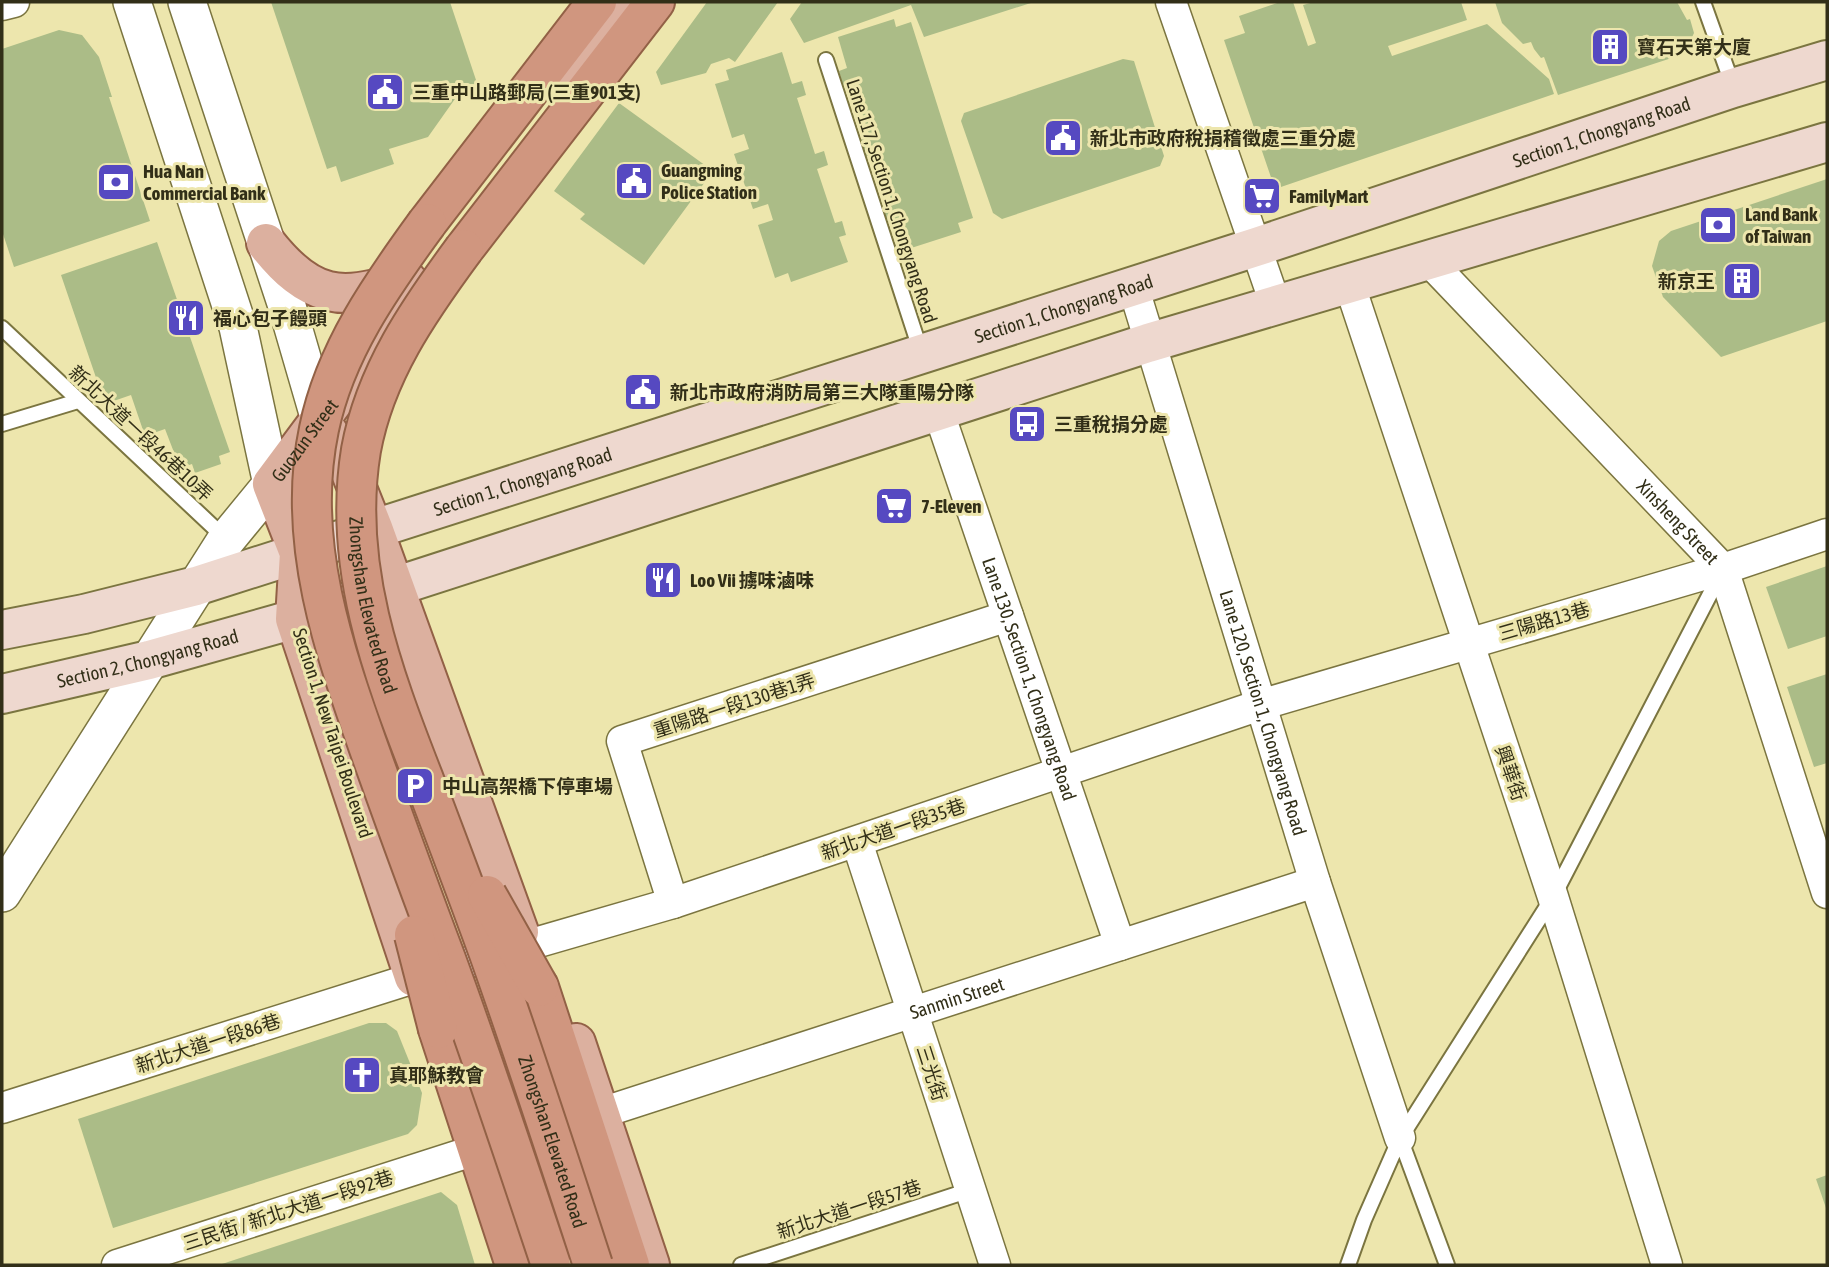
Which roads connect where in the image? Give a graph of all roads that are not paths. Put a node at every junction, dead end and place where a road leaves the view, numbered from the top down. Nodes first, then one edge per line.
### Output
1 (14, 2) edge
2 (132, 2) edge
3 (187, 2) edge
4 (597, 2) edge
5 (629, 2) edge
6 (655, 2) edge
7 (1171, 2) edge
8 (1703, 2) edge
9 (2, 5) edge
10 (825, 60) dead end
11 (1827, 60) edge
12 (1733, 88) junction
13 (1827, 142) edge
14 (266, 243) junction
15 (1256, 247) junction
16 (1428, 260) junction
17 (426, 278) junction
18 (1349, 283) junction
19 (1133, 286) junction
20 (1276, 306) junction
21 (2, 328) edge
22 (1148, 343) junction
23 (921, 354) junction
24 (78, 401) junction
25 (938, 410) junction
26 (317, 411) junction
27 (2, 424) edge
28 (345, 458) junction
29 (272, 484) junction
30 (373, 528) junction
31 (1827, 534) edge
32 (240, 553) junction
33 (299, 553) junction
34 (1723, 569) junction
35 (196, 586) junction
36 (394, 589) junction
37 (1008, 616) junction
38 (295, 620) junction
39 (2, 630) edge
40 (1468, 644) junction
41 (149, 660) junction
42 (2, 694) edge
43 (1260, 705) junction
44 (363, 733) junction
45 (1060, 772) junction
46 (424, 779) junction
47 (857, 842) junction
48 (1315, 881) junction
49 (2, 892) edge
50 (1827, 893) edge
51 (1553, 897) junction
52 (673, 903) junction
53 (1120, 945) junction
54 (524, 948) junction
55 (414, 978) junction
56 (912, 1012) junction
57 (2, 1108) edge
58 (601, 1113) junction
59 (1400, 1138) junction
60 (460, 1155) junction
61 (970, 1190) junction
62 (117, 1265) edge
63 (495, 1265) edge
64 (515, 1265) edge
65 (530, 1265) edge
66 (551, 1265) edge
67 (593, 1265) edge
68 (613, 1265) edge
69 (630, 1265) edge
70 (650, 1265) edge
71 (741, 1265) edge
72 (995, 1265) edge
73 (1348, 1265) edge
74 (1447, 1265) edge
75 (1667, 1265) edge

1 - 9 street
2 - 29 street, Section 1, New Taipei Boulevard
3 - 14 street
4 - 44 highway, Zhongshan Elevated Road, bridge
5 - 17 main road, Guozun Street
6 - 46 highway, Zhongshan Elevated Road, bridge
7 - 15 street
8 - 12 lane
10 - 23 lane, Lane 117, Section 1, Chongyang Road
11 - 12 main road, Section 1, Chongyang Road
12 - 15 main road, Section 1, Chongyang Road
13 - 16 main road
14 - 17 main road
14 - 26 street
15 - 19 main road, Section 1, Chongyang Road
15 - 20 street
16 - 18 main road
16 - 34 street, Xinsheng Street
17 - 26 main road, Guozun Street
17 - 28 main road
18 - 20 main road
18 - 40 street, 興華街
19 - 22 street, Lane 120, Section 1, Chongyang Road
19 - 23 main road, Section 1, Chongyang Road
20 - 22 main road
21 - 24 lane, 新北大道一段46巷10弄
22 - 25 main road
22 - 43 street, Lane 120, Section 1, Chongyang Road
23 - 30 main road, Section 1, Chongyang Road
24 - 27 lane
24 - 32 lane, 新北大道一段46巷10弄
25 - 36 main road
25 - 37 street, Lane 130, Section 1, Chongyang Road
26 - 28 main road
26 - 29 main road, Guozun Street
28 - 30 main road
29 - 32 street, Guozun Street
29 - 33 main road, Section 1, New Taipei Boulevard
30 - 33 main road, Section 1, Chongyang Road
30 - 36 main road
31 - 34 street, 三陽路13巷
32 - 33 main road, Section 1, Chongyang Road
32 - 35 main road, Section 1, Chongyang Road
33 - 38 main road, Section 1, New Taipei Boulevard
34 - 40 street, 三陽路13巷
34 - 50 street, Xinsheng Street
34 - 51 lane
35 - 39 main road
35 - 41 street
36 - 38 main road
36 - 54 main road
37 - 45 street, Lane 130, Section 1, Chongyang Road
37 - 52 street, 重陽路一段130巷1弄
38 - 41 main road, Section 2, Chongyang Road
38 - 55 main road, Section 1, New Taipei Boulevard
40 - 43 street, 三陽路13巷
40 - 51 street, 興華街
41 - 42 main road, Section 2, Chongyang Road
41 - 49 street
43 - 45 street, 新北大道一段35巷
43 - 48 street, Lane 120, Section 1, Chongyang Road
44 - 64 highway, bridge
44 - 66 highway, Zhongshan Elevated Road, bridge
45 - 47 street, 新北大道一段35巷
45 - 53 street, Lane 130, Section 1, Chongyang Road
46 - 67 highway, Zhongshan Elevated Road, bridge
46 - 69 highway, bridge
47 - 52 street, 新北大道一段35巷
47 - 56 street, 三光街
48 - 53 street, Sanmin Street
48 - 59 street, Lane 120, Section 1, Chongyang Road
51 - 59 lane
51 - 75 street, 興華街
52 - 54 street, 新北大道一段35巷
53 - 56 street, Sanmin Street
54 - 55 street, 新北大道一段86巷
54 - 58 main road
54 - 68 main road
55 - 57 street, 新北大道一段86巷
55 - 60 main road, Section 1, New Taipei Boulevard
55 - 65 main road, Section 1, New Taipei Boulevard
56 - 58 street, Sanmin Street
56 - 61 street, 三光街
58 - 70 main road
59 - 73 lane
59 - 74 lane
60 - 62 street, 三民街 / 新北大道一段92巷
60 - 63 main road, Section 1, New Taipei Boulevard
61 - 71 lane, 新北大道一段57巷
61 - 72 street, 三光街

